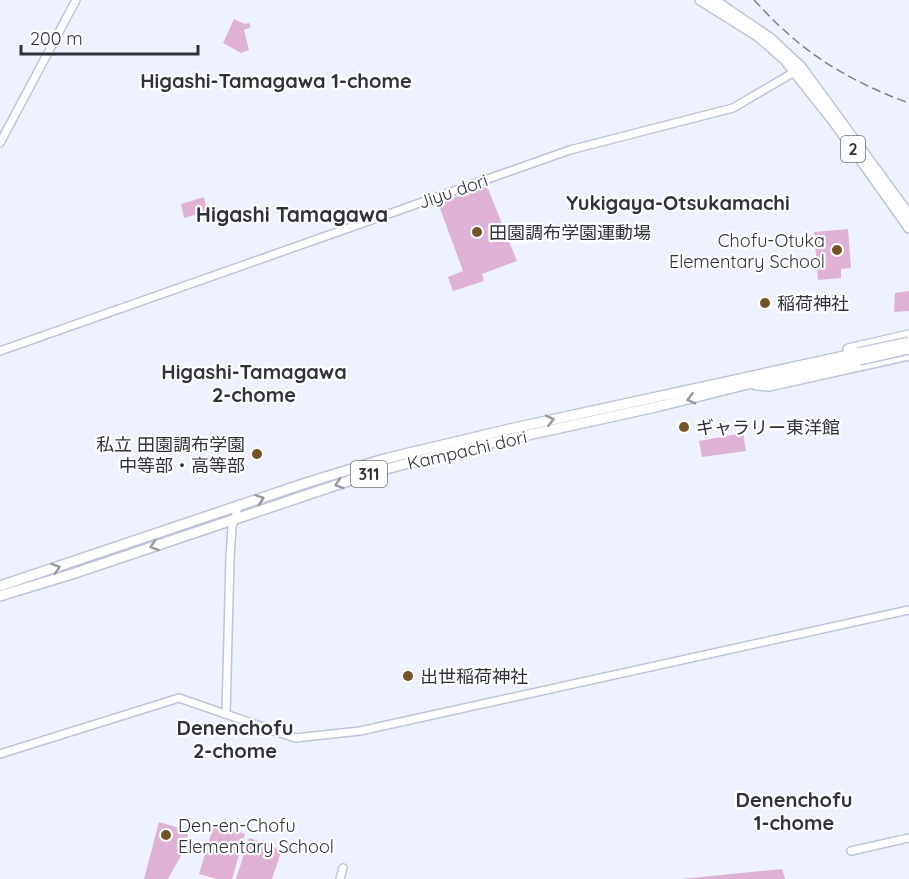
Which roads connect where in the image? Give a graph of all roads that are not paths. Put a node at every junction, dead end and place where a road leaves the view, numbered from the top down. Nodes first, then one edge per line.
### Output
1 (76, 0) edge
2 (700, 0) edge
3 (714, 0) edge
4 (795, 72) junction
5 (0, 143) edge
6 (909, 215) edge
7 (909, 228) edge
8 (907, 338) edge
9 (0, 351) edge
10 (909, 353) edge
11 (858, 357) junction
12 (746, 380) junction
13 (238, 507) junction
14 (235, 519) junction
15 (0, 586) edge
16 (0, 596) edge
17 (909, 610) edge
18 (226, 714) junction
19 (0, 754) edge
20 (909, 838) edge
21 (851, 851) dead end
22 (343, 868) dead end
23 (340, 879) edge

1 - 5 street
2 - 4 main road, 2
3 - 4 main road, 2
4 - 6 main road, 2
4 - 7 main road, 2
4 - 9 street, Jiyu dori
8 - 10 main road
8 - 11 main road, Kampachi dori / 311, bridge
8 - 12 main road, 311
10 - 11 main road, Kampachi dori / 311, bridge
10 - 12 main road
11 - 12 main road, Kampachi dori / 311
13 -> 12 main road, Kampachi dori / 311
12 -> 14 main road, Kampachi dori / 311
13 - 14 street
15 -> 13 main road, Kampachi dori / 311
14 -> 16 main road, Kampachi dori / 311
14 - 18 street
17 - 18 street
18 - 19 street
20 - 21 street
22 - 23 street

